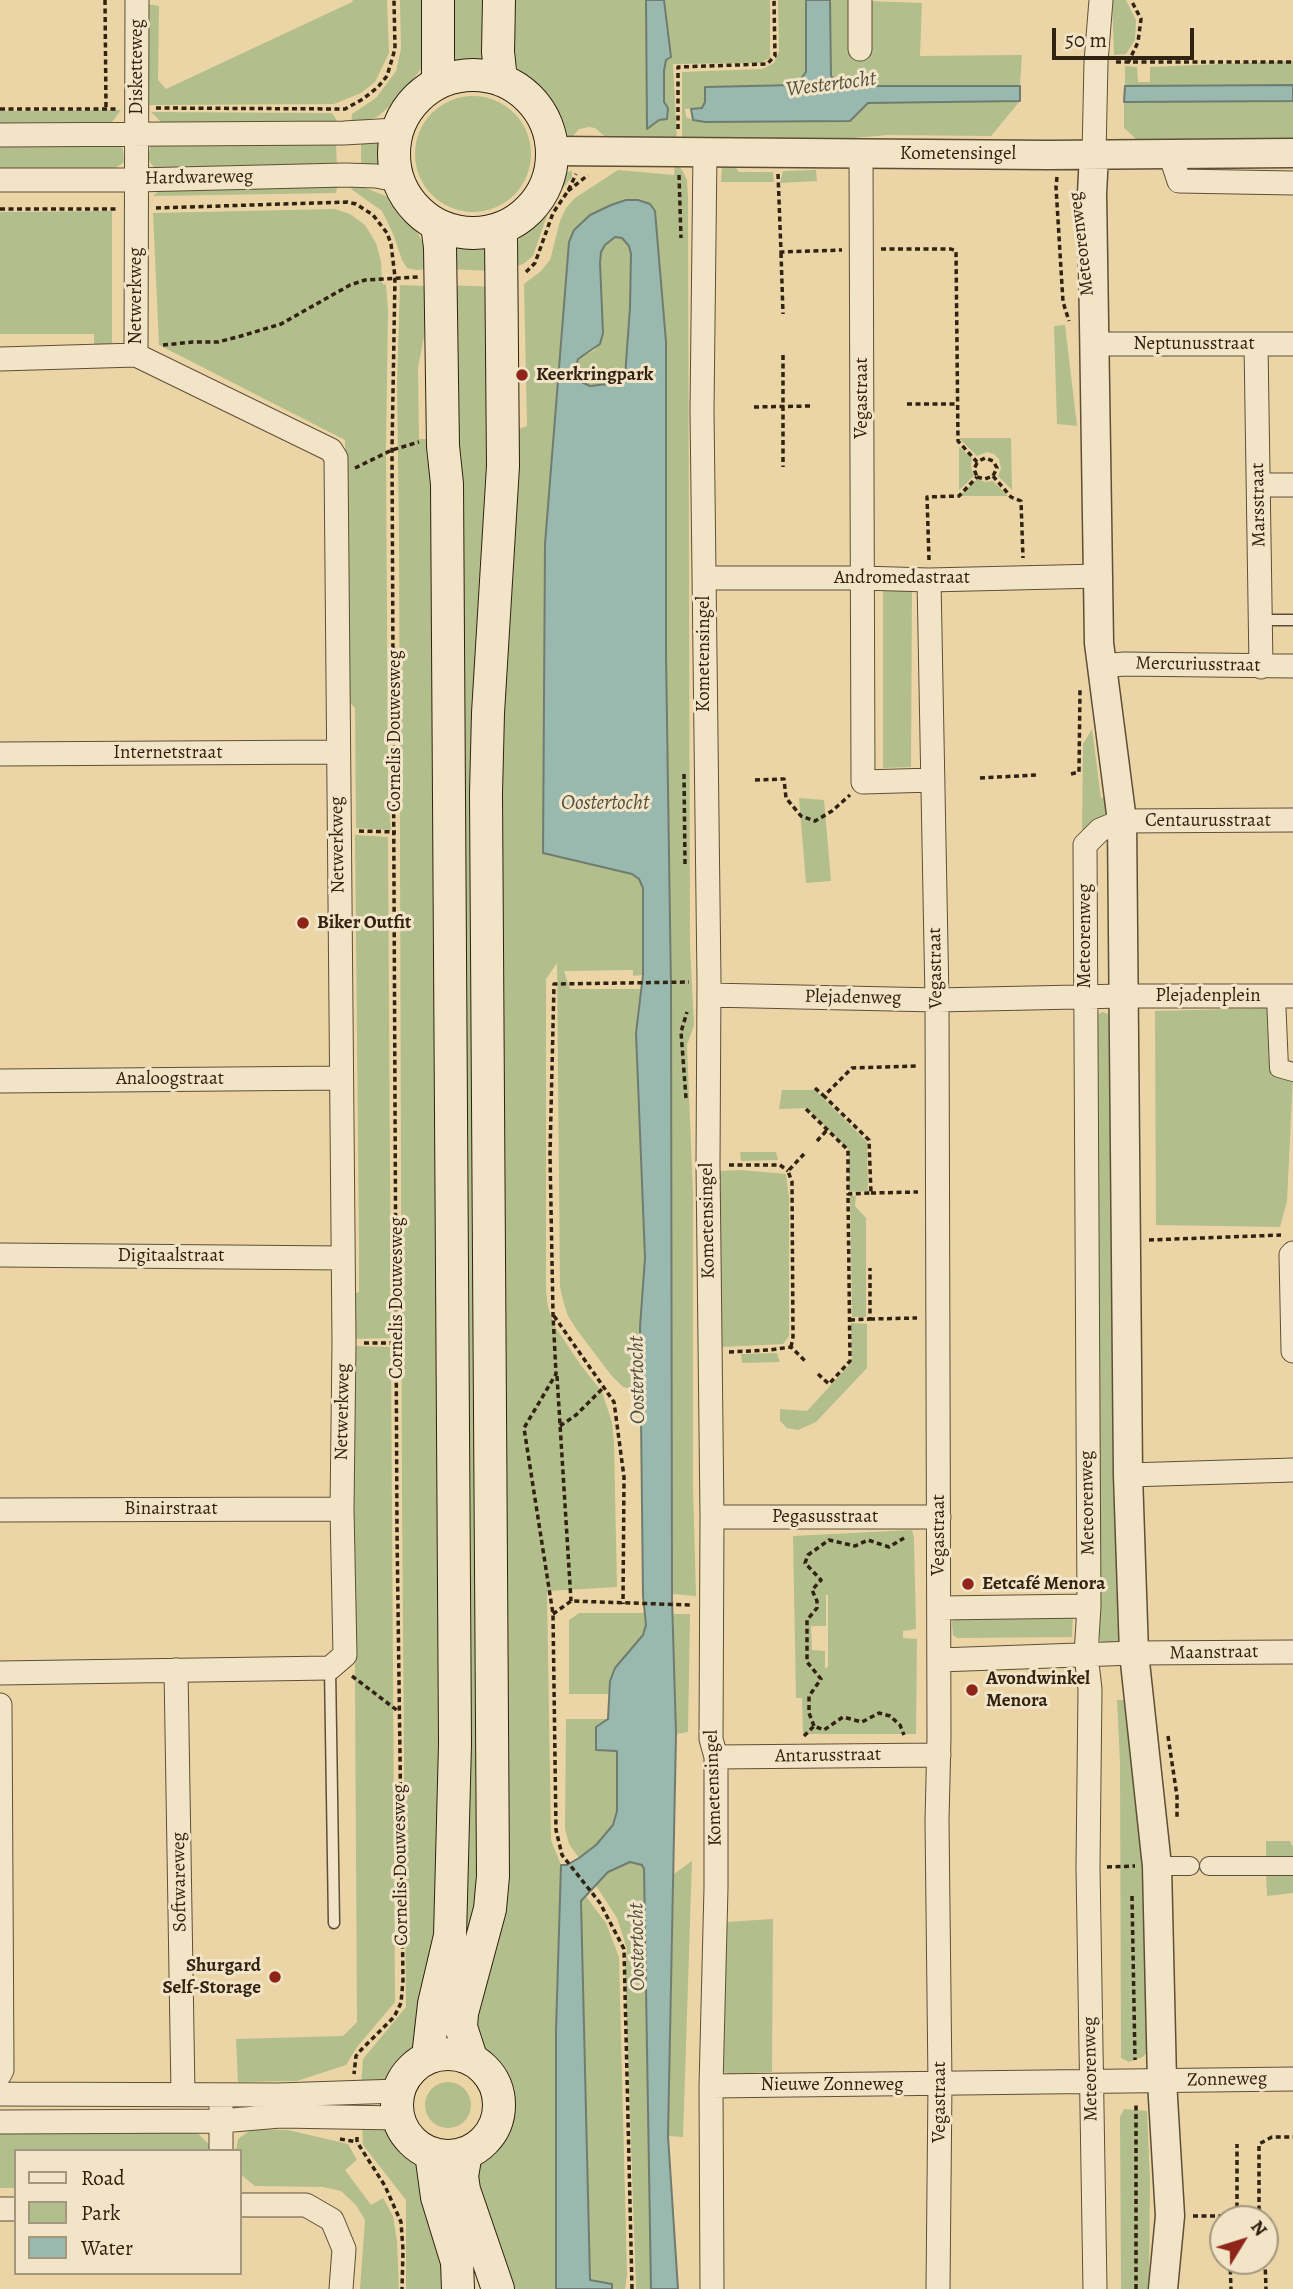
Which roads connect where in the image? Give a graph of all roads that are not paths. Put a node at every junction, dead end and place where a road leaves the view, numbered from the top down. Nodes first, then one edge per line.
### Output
1 (137, 0) edge
2 (438, 0) edge
3 (499, 0) edge
4 (860, 0) edge
5 (1101, 0) edge
6 (860, 49) dead end
7 (501, 80) junction
8 (438, 82) junction
9 (396, 130) junction
10 (136, 133) junction
11 (0, 135) edge
12 (553, 152) junction
13 (705, 152) junction
14 (1293, 153) edge
15 (861, 154) junction
16 (1085, 154) junction
17 (1170, 154) junction
18 (0, 180) edge
19 (136, 180) junction
20 (397, 180) junction
21 (1293, 183) edge
22 (437, 225) junction
23 (504, 227) junction
24 (1094, 344) junction
25 (1256, 344) junction
26 (1293, 344) edge
27 (136, 355) junction
28 (0, 359) edge
29 (1259, 485) junction
30 (1293, 485) edge
31 (1099, 576) junction
32 (704, 578) junction
33 (862, 578) junction
34 (929, 580) junction
35 (1261, 620) junction
36 (1293, 620) edge
37 (1102, 666) junction
38 (1293, 666) edge
39 (1261, 667) junction
40 (337, 752) junction
41 (0, 754) edge
42 (933, 780) junction
43 (1293, 820) edge
44 (1122, 821) junction
45 (709, 995) junction
46 (1085, 996) junction
47 (1122, 996) junction
48 (1285, 996) edge
49 (937, 1000) junction
50 (1293, 1072) edge
51 (341, 1078) junction
52 (0, 1081) edge
53 (1293, 1253) edge
54 (0, 1255) edge
55 (343, 1258) junction
56 (1293, 1351) edge
57 (1293, 1470) edge
58 (1128, 1475) junction
59 (342, 1509) junction
60 (0, 1510) edge
61 (712, 1517) junction
62 (939, 1517) junction
63 (1089, 1606) junction
64 (939, 1608) junction
65 (1293, 1652) edge
66 (1134, 1653) junction
67 (1086, 1655) junction
68 (939, 1660) junction
69 (330, 1668) junction
70 (176, 1670) junction
71 (0, 1673) edge
72 (0, 1706) edge
73 (939, 1755) junction
74 (716, 1757) junction
75 (1144, 1866) junction
76 (1189, 1866) dead end
77 (1209, 1866) dead end
78 (1293, 1866) edge
79 (334, 1923) dead end
80 (428, 2057) junction
81 (471, 2058) junction
82 (0, 2074) edge
83 (1293, 2078) edge
84 (1149, 2081) junction
85 (1091, 2082) junction
86 (940, 2084) junction
87 (711, 2086) junction
88 (0, 2094) edge
89 (183, 2094) junction
90 (222, 2095) junction
91 (399, 2104) junction
92 (221, 2121) junction
93 (0, 2122) edge
94 (221, 2149) edge
95 (431, 2153) junction
96 (466, 2153) junction
97 (242, 2205) edge
98 (341, 2289) edge
99 (458, 2289) edge
100 (498, 2289) edge
101 (712, 2289) edge
102 (938, 2289) edge
103 (1095, 2289) edge
104 (1163, 2289) edge

1 - 10 street, Disketteweg
2 - 8 main road
3 - 7 main road
4 - 6 street
5 - 16 street, Meteorenweg
7 - 8 main road
7 - 12 main road
8 - 9 main road
9 - 10 street
9 - 20 main road
10 - 11 street
10 - 19 street, Disketteweg
12 - 13 street, Kometensingel
12 - 23 main road
13 - 15 street, Kometensingel
13 - 32 street, Kometensingel
14 - 17 street, Kometensingel
15 - 16 street, Kometensingel
15 - 33 street, Vegastraat
16 - 17 street, Kometensingel
16 - 24 street, Meteorenweg
17 - 21 street
18 - 19 street, Hardwareweg
19 - 20 street, Hardwareweg
19 - 27 street, Netwerkweg
20 - 22 main road
22 - 23 main road
22 - 80 main road
23 - 81 main road
24 - 25 street, Neptunusstraat
24 - 31 street, Meteorenweg
25 - 26 street, Neptunusstraat
25 - 29 street, Marsstraat
27 - 28 street
27 - 40 street, Netwerkweg
29 - 30 street
29 - 35 street, Marsstraat
31 - 34 street, Andromedastraat
31 - 37 street, Meteorenweg
32 - 33 street, Andromedastraat
32 - 45 street, Kometensingel
33 - 34 street, Andromedastraat
33 - 42 street, Vegastraat
34 - 42 street, Vegastraat
35 - 36 lane
35 - 39 street, Marsstraat
37 - 39 street, Mercuriusstraat
37 - 44 street, Meteorenweg
38 - 39 street, Mercuriusstraat
40 - 41 street, Internetstraat
40 - 51 street, Netwerkweg
42 - 49 street, Vegastraat
43 - 44 street, Centaurusstraat
44 - 46 street, Meteorenweg
44 - 47 street, Meteorenweg
45 - 49 street, Plejadenweg
45 - 61 street, Kometensingel
46 - 47 street, Plejadenweg
46 - 49 street, Plejadenweg
46 - 63 street, Meteorenweg
47 - 48 street, Plejadenplein
47 - 58 street, Meteorenweg
48 - 50 street
49 - 62 street, Vegastraat
51 - 52 street, Analoogstraat
51 - 55 street, Netwerkweg
53 - 56 street
54 - 55 street, Digitaalstraat
55 - 59 street, Netwerkweg
57 - 58 street
58 - 66 street, Meteorenweg
59 - 60 street, Binairstraat
59 - 69 street, Netwerkweg
61 - 62 street, Pegasusstraat
61 - 74 street, Kometensingel
62 - 64 street, Vegastraat
63 - 64 street
63 - 67 street, Meteorenweg
64 - 68 street, Vegastraat
65 - 66 street, Maanstraat
66 - 67 street, Maanstraat
66 - 75 street, Meteorenweg
67 - 68 street, Maanstraat
67 - 85 street, Meteorenweg
68 - 73 street, Vegastraat
69 - 70 street
69 - 79 lane, Netwerkweg
70 - 71 street
70 - 89 street, Softwareweg
72 - 82 street
73 - 74 street, Antarusstraat
73 - 86 street, Vegastraat
74 - 87 street, Kometensingel
75 - 76 street
75 - 84 street, Meteorenweg
77 - 78 street
80 - 81 main road
80 - 91 main road
81 - 96 main road
83 - 84 street, Zonneweg
84 - 85 street, Nieuwe Zonneweg
84 - 104 street, Meteorenweg
85 - 86 street, Nieuwe Zonneweg
85 - 103 street, Meteorenweg
86 - 87 street, Nieuwe Zonneweg
86 - 102 street, Vegastraat
87 - 101 street, Kometensingel
88 - 89 street
89 - 90 street
90 - 91 street
90 - 92 street
91 - 92 street
91 - 95 main road
92 - 93 street
92 - 94 street
95 - 96 main road
95 - 99 main road
96 - 100 main road
97 - 98 street

